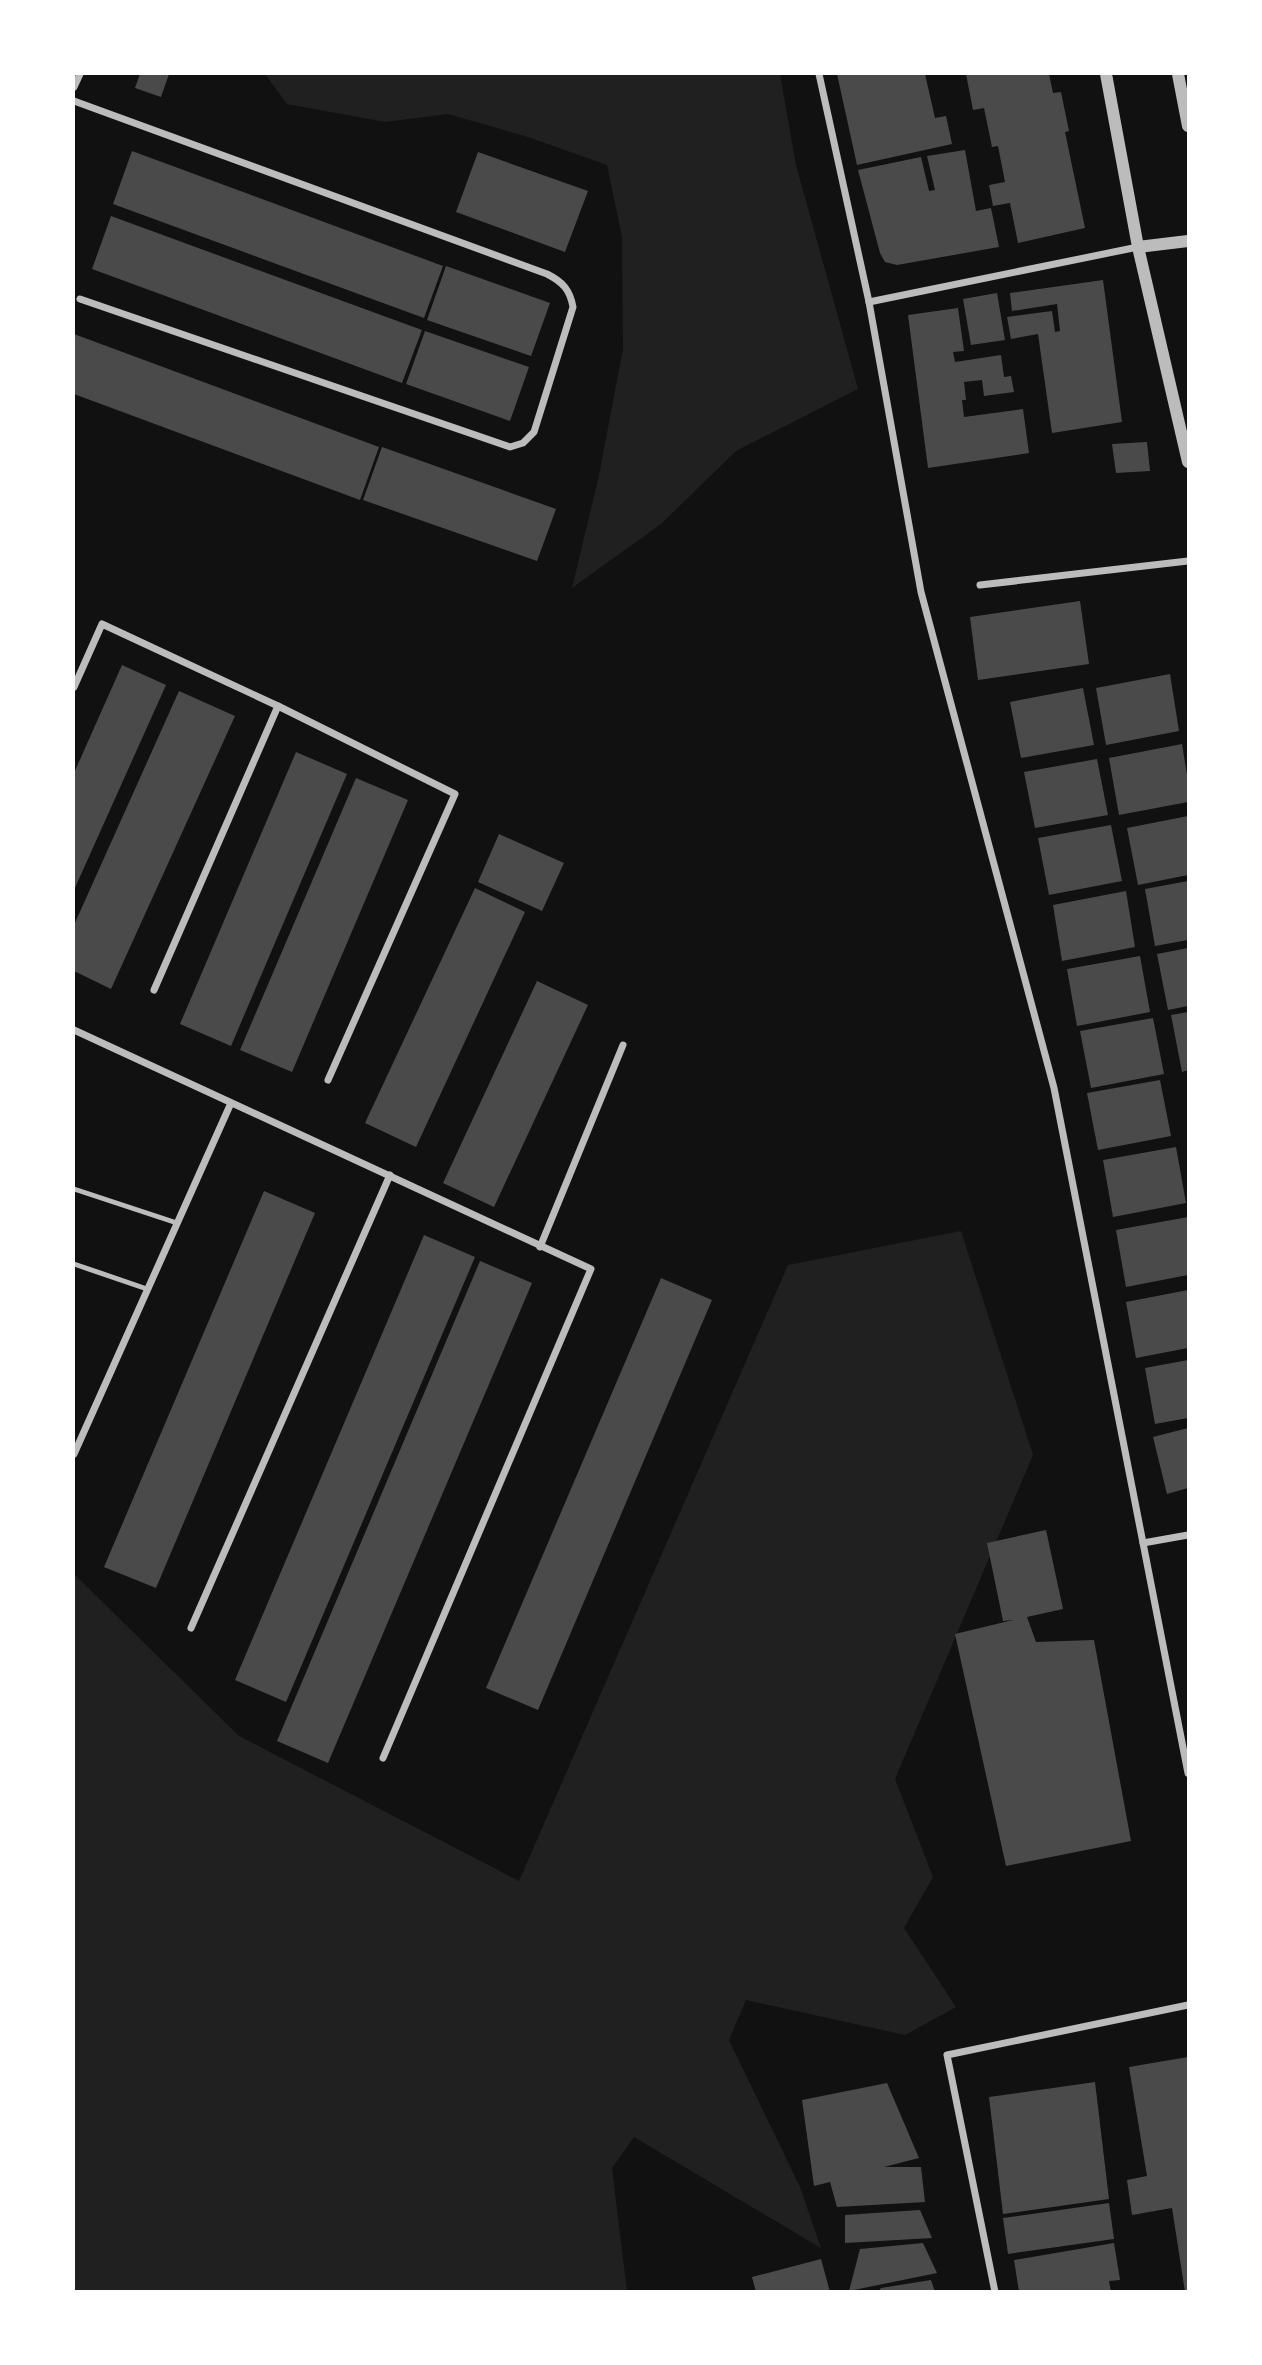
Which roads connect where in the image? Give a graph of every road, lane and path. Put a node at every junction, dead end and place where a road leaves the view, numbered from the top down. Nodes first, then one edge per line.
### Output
1 (80, 74) edge
2 (819, 74) edge
3 (1106, 74) edge
4 (1178, 74) edge
5 (74, 87) edge
6 (74, 101) edge
7 (1188, 126) edge
8 (1188, 241) edge
9 (1138, 247) junction
10 (80, 299) dead end
11 (869, 302) junction
12 (1188, 462) edge
13 (1188, 561) edge
14 (980, 585) dead end
15 (74, 687) edge
16 (278, 706) junction
17 (154, 990) dead end
18 (74, 1030) edge
19 (623, 1045) dead end
20 (328, 1080) dead end
21 (231, 1103) junction
22 (390, 1175) junction
23 (74, 1189) edge
24 (177, 1223) junction
25 (540, 1247) junction
26 (74, 1264) edge
27 (147, 1289) junction
28 (74, 1454) edge
29 (1188, 1535) edge
30 (1143, 1543) junction
31 (191, 1628) dead end
32 (383, 1758) dead end
33 (1188, 1773) edge
34 (1188, 2005) edge
35 (995, 2291) edge

1 - 5 street
2 - 11 street
3 - 9 street
4 - 7 street
6 - 10 street
8 - 9 street
9 - 11 street
9 - 12 street
11 - 30 street
13 - 14 street
15 - 16 street
16 - 17 street
16 - 20 street
18 - 21 street
19 - 25 street
21 - 22 street
21 - 24 street
22 - 25 street
22 - 31 street
23 - 24 lane
24 - 27 street
25 - 32 street
26 - 27 lane
27 - 28 street
29 - 30 street
30 - 33 street
34 - 35 street

